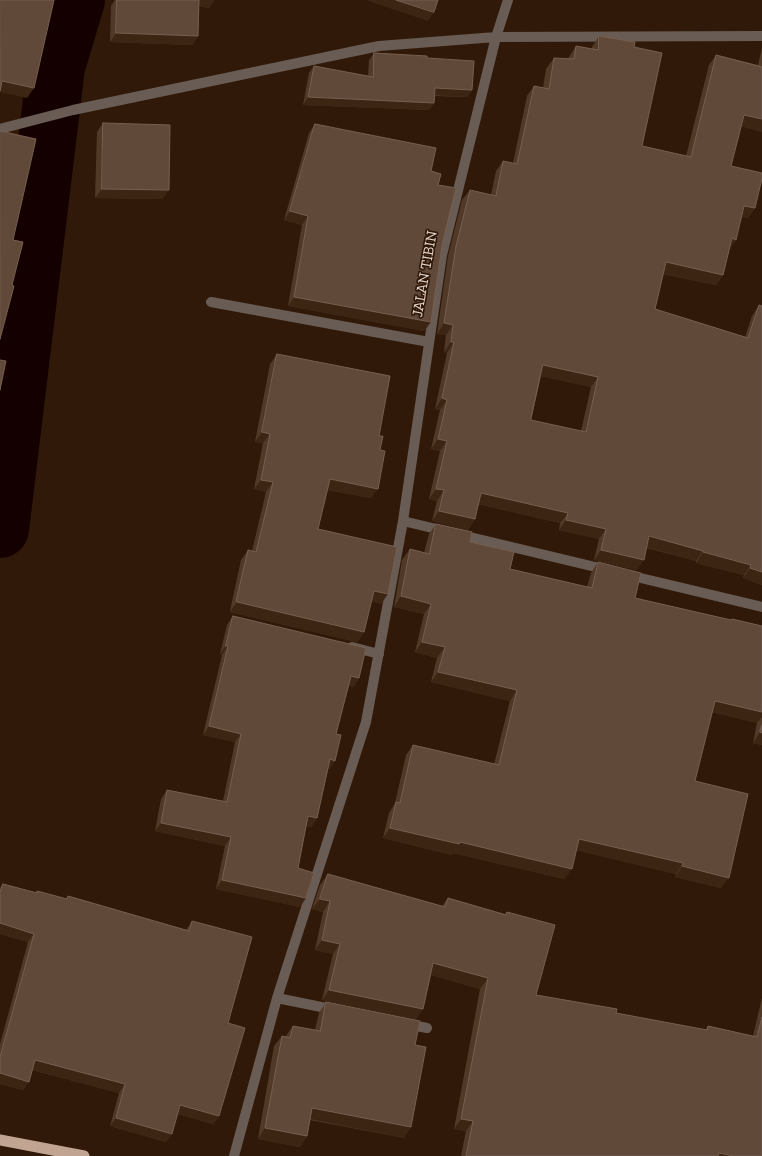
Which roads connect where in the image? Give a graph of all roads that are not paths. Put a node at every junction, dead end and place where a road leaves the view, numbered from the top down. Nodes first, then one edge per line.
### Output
1 (508, 0) edge
2 (762, 36) edge
3 (496, 37) junction
4 (0, 129) edge
5 (211, 302) dead end
6 (429, 342) junction
7 (403, 521) junction
8 (762, 607) edge
9 (341, 645) edge
10 (379, 654) junction
11 (277, 998) junction
12 (344, 1012) edge
13 (397, 1022) edge
14 (427, 1028) dead end
15 (0, 1140) edge
16 (84, 1156) edge
17 (234, 1156) edge

1 - 3 street, JALAN TIBIN
2 - 3 street
3 - 4 street
3 - 6 street, JALAN TIBIN
5 - 6 street
6 - 7 street, JALAN TIBIN
7 - 8 street
7 - 10 street, JALAN TIBIN
9 - 10 street
10 - 11 street, JALAN TIBIN
11 - 12 street
11 - 17 street, JALAN TIBIN
13 - 14 street
15 - 16 highway

